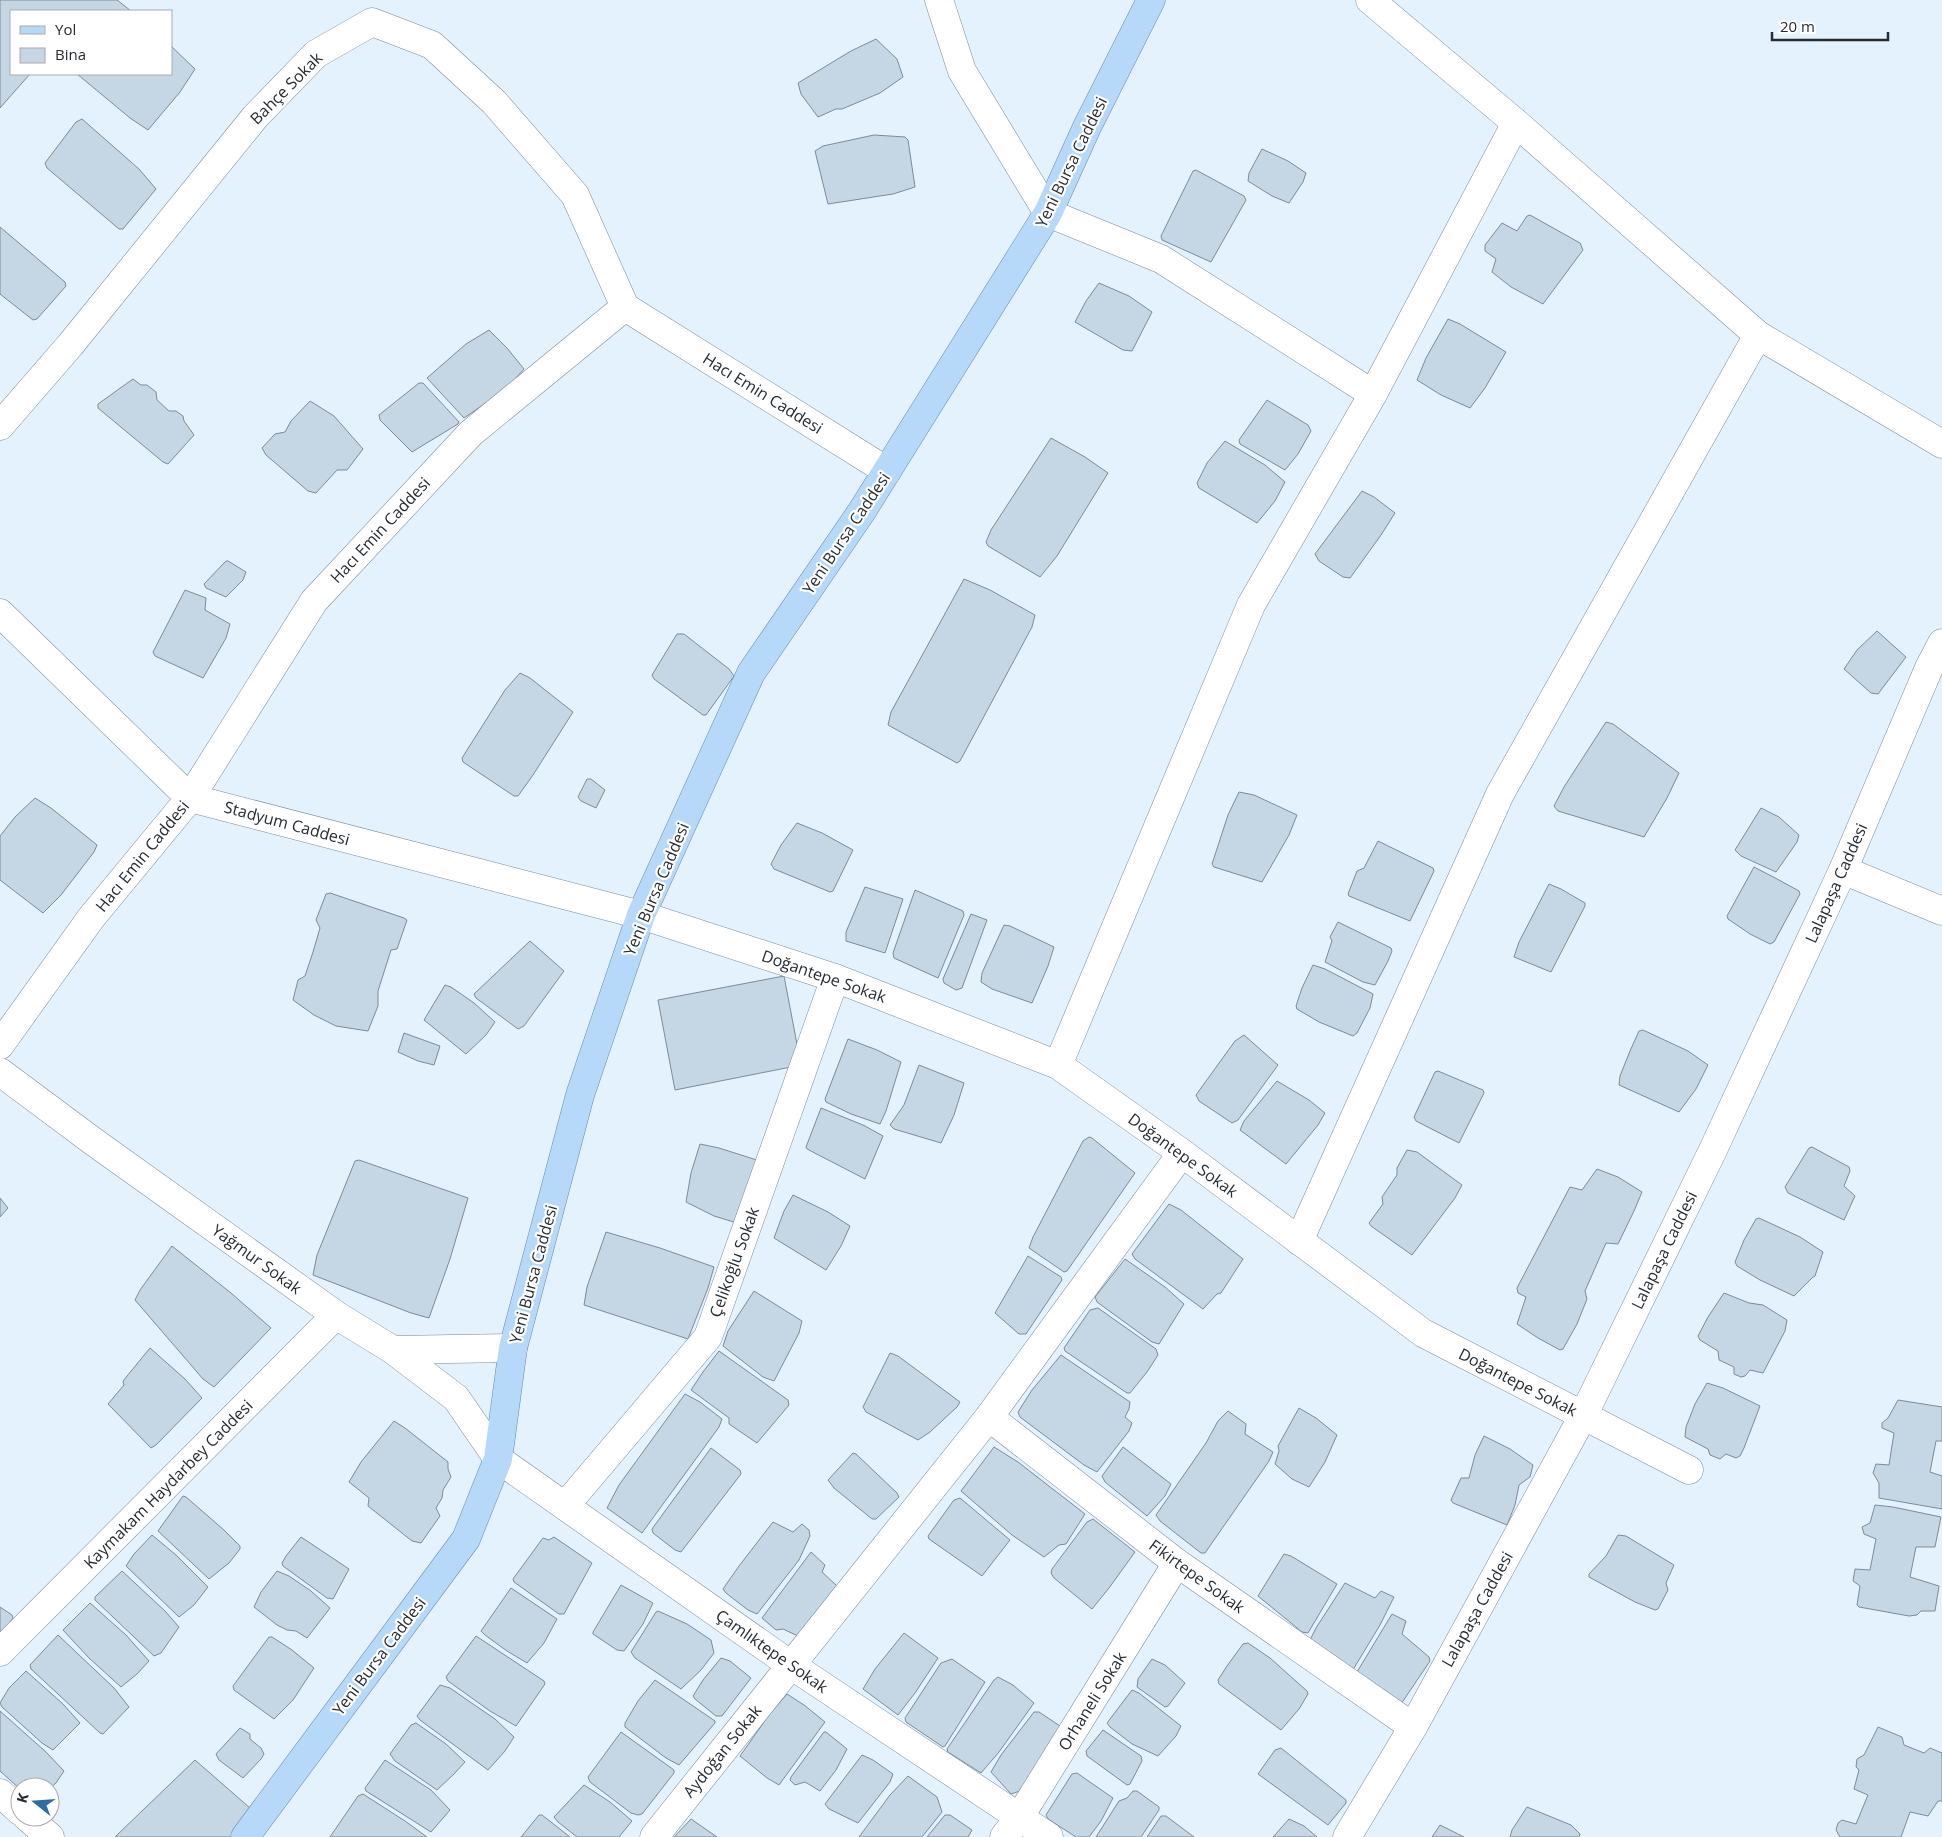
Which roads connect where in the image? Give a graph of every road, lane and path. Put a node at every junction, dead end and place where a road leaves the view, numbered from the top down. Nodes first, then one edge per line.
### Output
1 (940, 0) edge
2 (1151, 0) edge
3 (1370, 0) edge
4 (1516, 123) junction
5 (1048, 213) junction
6 (625, 307) junction
7 (1758, 335) junction
8 (1373, 394) junction
9 (0, 426) edge
10 (1942, 444) edge
11 (887, 471) junction
12 (0, 613) edge
13 (1942, 643) edge
14 (190, 798) junction
15 (1843, 870) junction
16 (1942, 911) edge
17 (641, 915) junction
18 (835, 978) junction
19 (0, 1046) edge
20 (1058, 1065) junction
21 (0, 1072) edge
22 (1182, 1153) junction
23 (1298, 1241) junction
24 (336, 1316) junction
25 (514, 1348) junction
26 (393, 1350) junction
27 (1583, 1416) junction
28 (988, 1417) junction
29 (498, 1459) junction
30 (1689, 1470) dead end
31 (565, 1506) junction
32 (1177, 1563) junction
33 (0, 1652) edge
34 (791, 1665) junction
35 (1413, 1727) junction
36 (0, 1793) edge
37 (10, 1802) edge
38 (38, 1827) edge
39 (1012, 1827) edge
40 (50, 1837) edge
41 (245, 1837) edge
42 (654, 1837) edge
43 (1049, 1837) edge
44 (1347, 1837) edge

1 - 5 street
2 - 5 main road, Yeni Bursa Caddesi
3 - 4 street
4 - 7 street
4 - 8 street
5 - 8 street
5 - 11 main road, Yeni Bursa Caddesi
6 - 9 street, Bahçe Sokak
6 - 11 street, Hacı Emin Caddesi
6 - 14 street, Hacı Emin Caddesi
7 - 10 street
7 - 23 street
8 - 20 street
11 - 17 main road, Yeni Bursa Caddesi
12 - 14 street, Stadyum Caddesi
13 - 15 street, Lalapaşa Caddesi
14 - 17 street, Stadyum Caddesi
14 - 19 street, Hacı Emin Caddesi
15 - 16 street
15 - 27 street, Lalapaşa Caddesi
17 - 18 street, Doğantepe Sokak
17 - 25 main road, Yeni Bursa Caddesi
18 - 20 street, Doğantepe Sokak
18 - 31 street, Çelikoğlu Sokak
20 - 22 street, Doğantepe Sokak
21 - 24 street, Yağmur Sokak
22 - 23 street, Doğantepe Sokak
22 - 28 street, Aydoğan Sokak
23 - 27 street, Doğantepe Sokak
24 - 26 street, Yağmur Sokak
24 - 33 street, Kaymakam Haydarbey Caddesi
25 - 26 street
25 - 29 main road, Yeni Bursa Caddesi
26 - 29 street, Yağmur Sokak
27 - 30 street, Doğantepe Sokak
27 - 35 street, Lalapaşa Caddesi
28 - 32 street, Fikirtepe Sokak
28 - 34 street, Aydoğan Sokak
29 - 31 street, Çamlıktepe Sokak
29 - 41 main road, Yeni Bursa Caddesi
31 - 34 street, Çamlıktepe Sokak
32 - 35 street, Fikirtepe Sokak
32 - 39 street, Orhaneli Sokak
34 - 39 street, Çamlıktepe Sokak
34 - 42 street, Aydoğan Sokak
35 - 44 street, Lalapaşa Caddesi
36 - 37 street
38 - 40 street
39 - 43 street, Çamlıktepe Sokak

